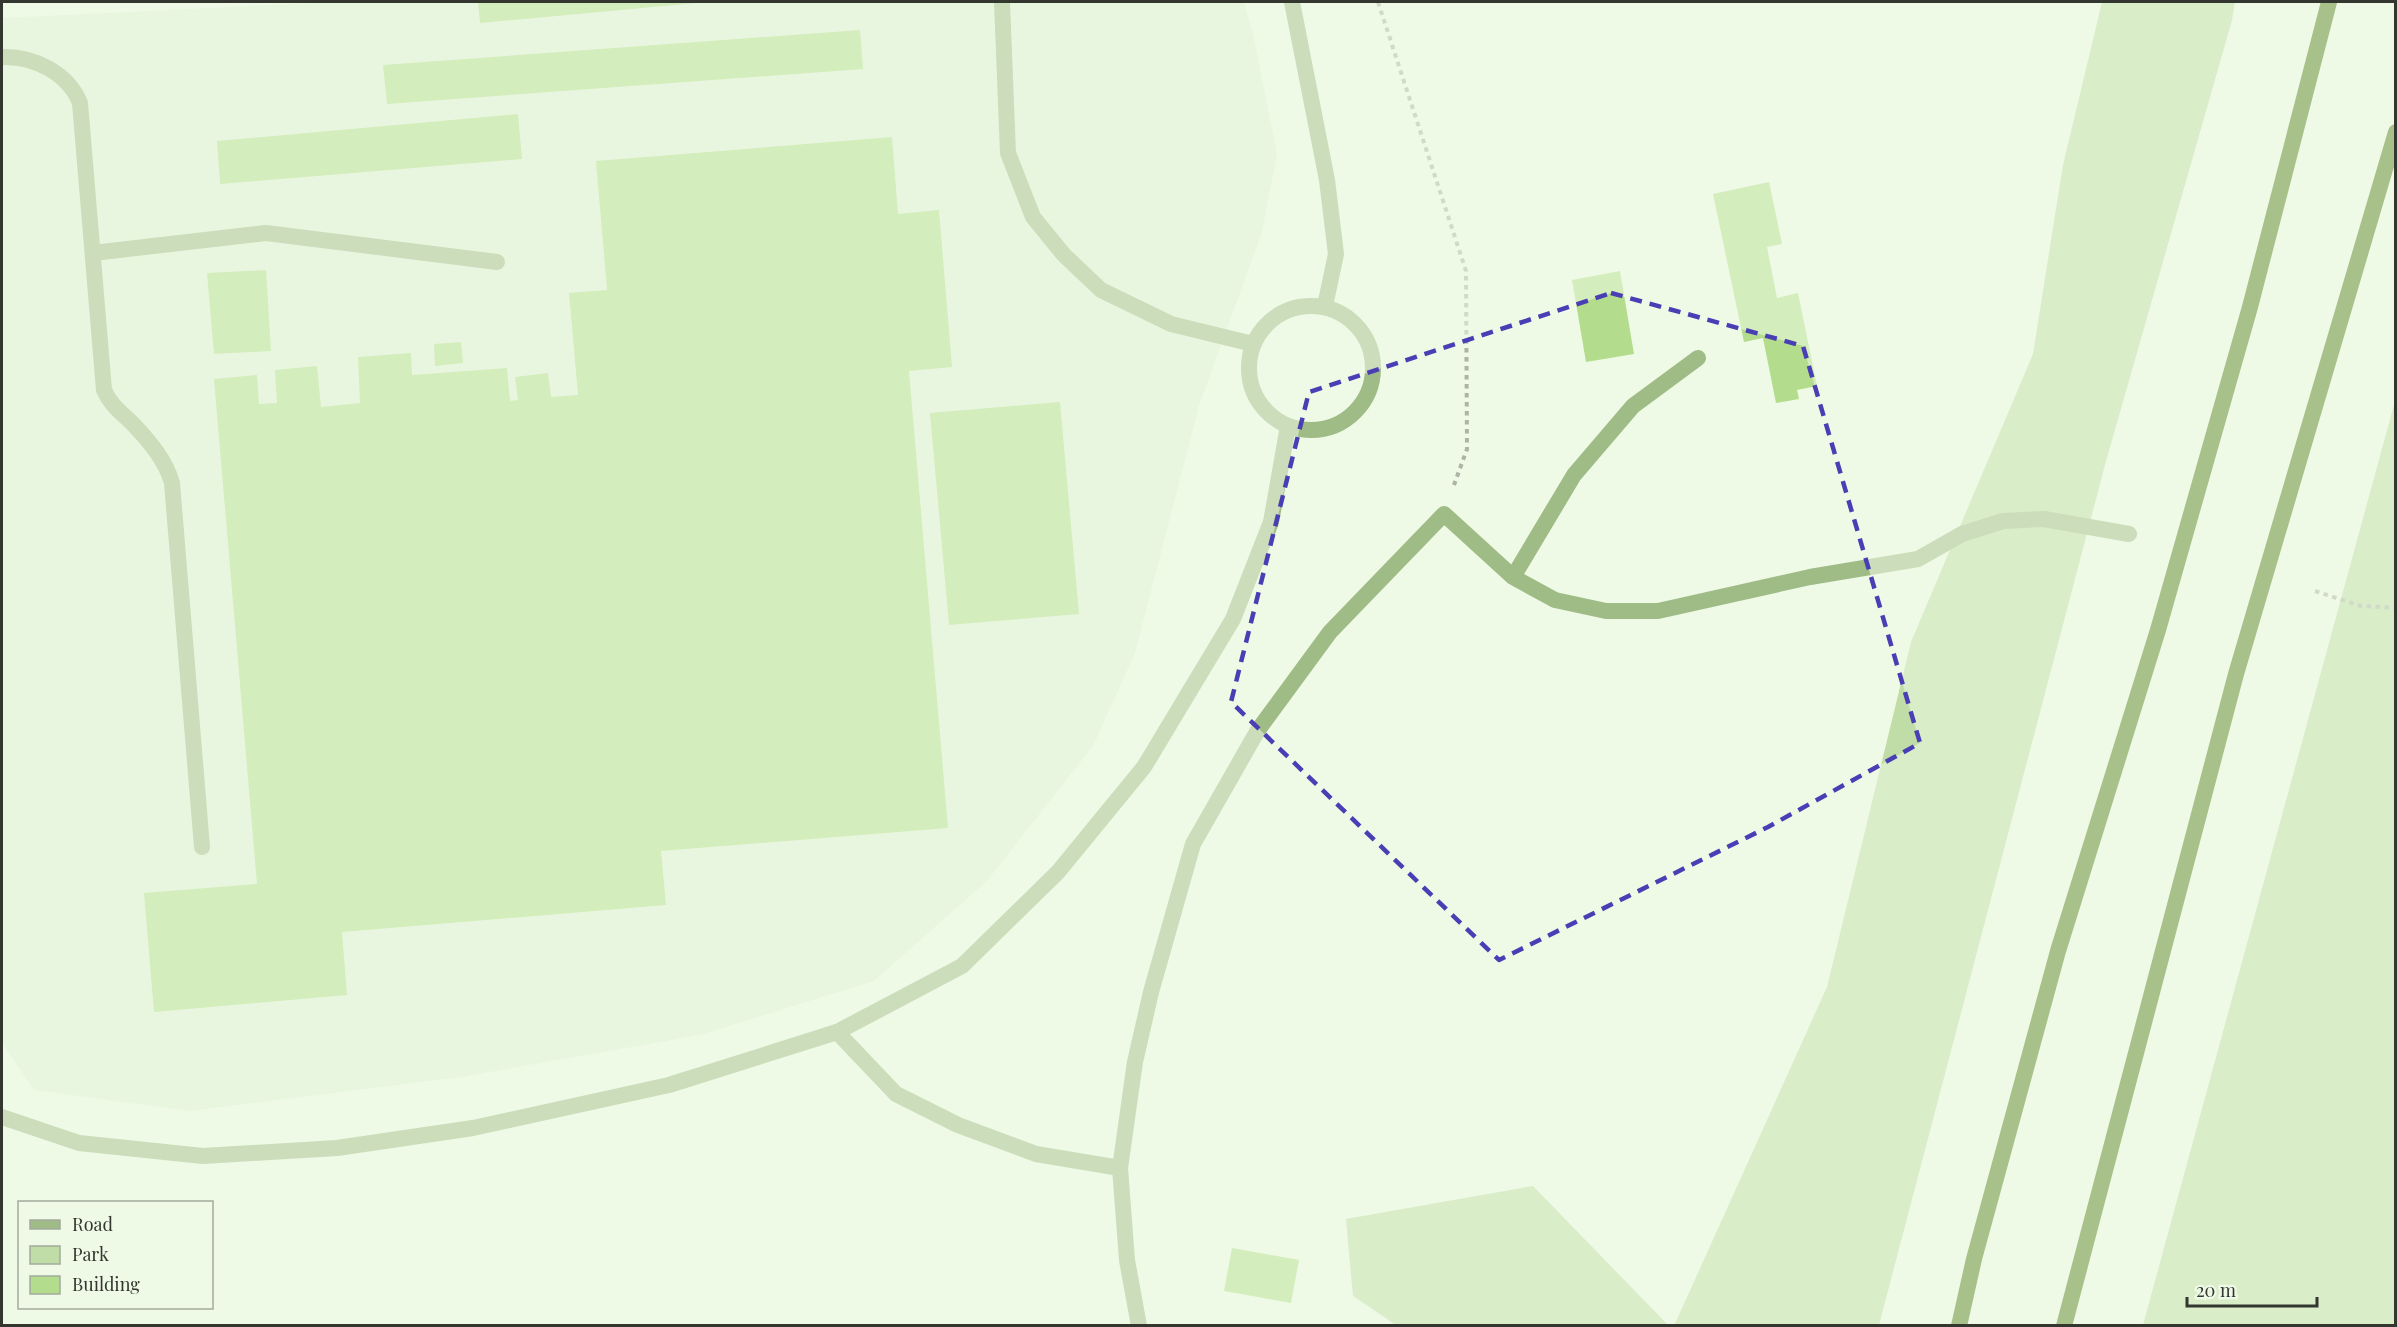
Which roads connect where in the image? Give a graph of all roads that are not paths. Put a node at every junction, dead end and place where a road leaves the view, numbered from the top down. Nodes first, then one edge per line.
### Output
1 (1002, 2) edge
2 (1292, 2) edge
3 (2329, 2) edge
4 (2, 57) edge
5 (2396, 132) edge
6 (93, 253) junction
7 (497, 262) dead end
8 (1325, 306) junction
9 (1253, 344) junction
10 (1698, 358) dead end
11 (1288, 426) junction
12 (2129, 534) dead end
13 (1513, 577) junction
14 (202, 847) dead end
15 (837, 1032) junction
16 (2, 1117) edge
17 (1120, 1168) junction
18 (1139, 1326) edge
19 (1959, 1326) edge
20 (2064, 1326) edge

1 - 9 street
2 - 8 street
3 - 19 highway
4 - 6 street
5 - 20 highway
6 - 7 street
6 - 14 street
8 - 9 street
8 - 11 street
9 - 11 street
10 - 13 street
11 - 15 street
12 - 13 street
13 - 17 street
15 - 16 street
15 - 17 street
17 - 18 street

